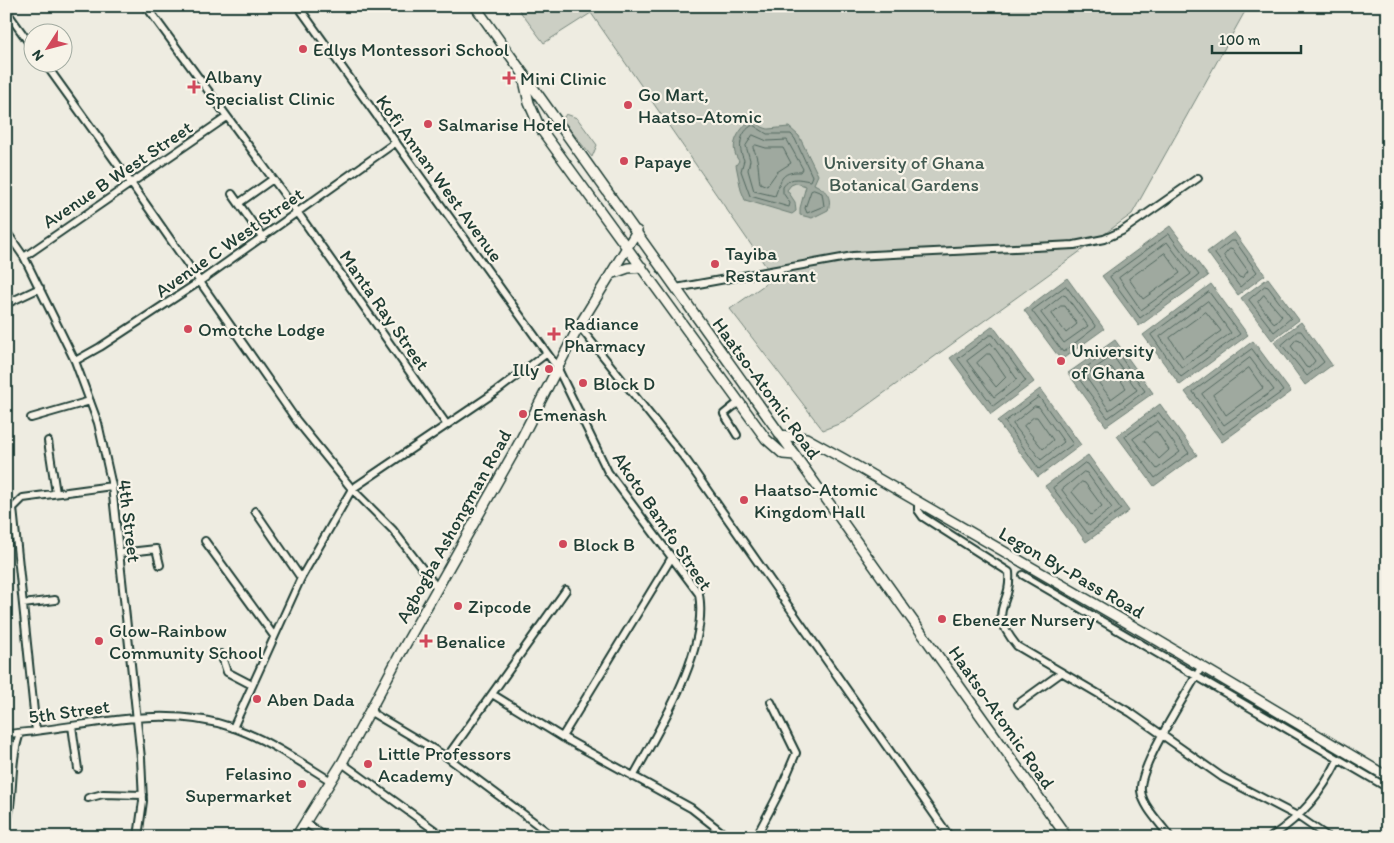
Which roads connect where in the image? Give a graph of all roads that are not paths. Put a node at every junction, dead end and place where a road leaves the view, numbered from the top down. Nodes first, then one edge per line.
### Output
1 (146, 6) edge
2 (298, 6) edge
3 (475, 6) edge
4 (8, 12) dead end
5 (22, 32) edge
6 (51, 72) edge
7 (523, 75) junction
8 (227, 117) junction
9 (396, 142) junction
10 (1198, 178) dead end
11 (273, 179) junction
12 (131, 183) junction
13 (232, 194) dead end
14 (238, 203) junction
15 (298, 213) junction
16 (637, 231) junction
17 (7, 233) edge
18 (263, 238) junction
19 (627, 247) junction
20 (24, 256) junction
21 (642, 267) junction
22 (610, 274) junction
23 (199, 282) junction
24 (40, 288) junction
25 (676, 288) junction
26 (6, 304) edge
27 (579, 326) junction
28 (547, 353) junction
29 (75, 361) junction
30 (557, 367) junction
31 (90, 401) junction
32 (739, 402) junction
33 (31, 418) dead end
34 (447, 425) junction
35 (737, 435) dead end
36 (780, 435) junction
37 (48, 441) dead end
38 (795, 456) junction
39 (112, 486) junction
40 (352, 489) junction
41 (56, 493) junction
42 (918, 502) junction
43 (255, 511) dead end
44 (205, 541) dead end
45 (120, 553) junction
46 (672, 557) junction
47 (160, 565) dead end
48 (1023, 575) dead end
49 (301, 578) junction
50 (438, 588) junction
51 (566, 590) dead end
52 (55, 600) dead end
53 (22, 604) junction
54 (274, 636) junction
55 (221, 654) dead end
56 (1202, 666) junction
57 (1061, 673) junction
58 (1196, 678) junction
59 (252, 685) junction
60 (492, 694) junction
61 (771, 702) dead end
62 (1018, 704) dead end
63 (369, 711) junction
64 (136, 717) junction
65 (72, 726) junction
66 (233, 728) junction
67 (36, 731) junction
68 (20, 733) junction
69 (6, 734) edge
70 (1162, 735) junction
71 (562, 737) junction
72 (447, 757) junction
73 (1338, 760) junction
74 (342, 763) junction
75 (78, 769) dead end
76 (1388, 776) edge
77 (633, 777) junction
78 (331, 780) junction
79 (1388, 788) edge
80 (143, 794) junction
81 (88, 798) dead end
82 (1299, 817) junction
83 (306, 823) junction
84 (6, 827) edge
85 (138, 837) edge
86 (296, 837) edge
87 (326, 837) edge
88 (444, 837) edge
89 (554, 837) edge
90 (728, 837) edge
91 (756, 837) edge
92 (950, 837) edge
93 (1067, 837) edge
94 (1170, 837) edge
95 (1271, 837) edge
96 (1328, 837) edge

1 - 8 street, Manta Ray Street
2 - 9 street, Kofi Annan West Avenue
3 - 7 street, Haatso-Atomic Road
4 - 5 street
6 - 12 street
7 - 16 street, Haatso-Atomic Road
7 - 19 street
8 - 11 street, Manta Ray Street
8 - 12 street, Avenue B West Street
9 - 15 street, Avenue C West Street
9 - 28 street, Kofi Annan West Avenue
10 - 25 street
11 - 14 street
11 - 15 street, Manta Ray Street
12 - 20 street, Avenue B West Street
12 - 23 street
13 - 14 street
14 - 18 street
15 - 18 street, Avenue C West Street
15 - 34 street, Manta Ray Street
16 - 19 street, Agbogba Ashongman Road
16 - 25 street, Haatso-Atomic Road
17 - 20 street, 4th Street
18 - 23 street, Avenue C West Street
19 - 21 street
19 - 22 street, Agbogba Ashongman Road
20 - 24 street, 4th Street
21 - 22 street
21 - 32 street
22 - 27 street, Agbogba Ashongman Road
23 - 29 street, Avenue C West Street
23 - 40 street
24 - 26 street
24 - 29 street, 4th Street
25 - 36 street, Haatso-Atomic Road
27 - 30 street, Agbogba Ashongman Road
27 - 92 street
28 - 30 street, Kofi Annan West Avenue
28 - 34 street
29 - 31 street, 4th Street
30 - 46 street, Akoto Bamfo Street
30 - 50 street, Agbogba Ashongman Road
31 - 33 street
31 - 39 street, 4th Street
32 - 35 street
32 - 38 street
34 - 40 street
36 - 38 street, Haatso-Atomic Road
36 - 42 street, Legon By-Pass Road
37 - 41 street
38 - 93 street, Haatso-Atomic Road
39 - 41 street
39 - 45 street, 4th Street
40 - 49 street
40 - 50 street
41 - 53 street
42 - 56 street, Legon By-Pass Road
42 - 57 street
43 - 49 street
44 - 54 street
45 - 47 street
45 - 64 street, 4th Street
46 - 71 street
46 - 77 street, Akoto Bamfo Street
48 - 58 street
49 - 54 street
50 - 63 street, Agbogba Ashongman Road
51 - 60 street
52 - 53 street
53 - 67 street
54 - 59 street
55 - 59 street
56 - 58 street
56 - 76 street, Legon By-Pass Road
57 - 62 street
57 - 70 street
58 - 70 street
58 - 73 street
59 - 66 street
60 - 71 street
60 - 72 street
61 - 91 street
63 - 72 street
63 - 74 street, Agbogba Ashongman Road
64 - 65 street, 5th Street
64 - 66 street, 5th Street
64 - 80 street, 4th Street
65 - 67 street, 5th Street
65 - 75 street
66 - 78 street, 5th Street
67 - 68 street, 5th Street
68 - 69 street, 5th Street
68 - 84 street
70 - 82 street
70 - 94 street
71 - 77 street
72 - 89 street
73 - 79 street
73 - 82 street
74 - 78 street, Agbogba Ashongman Road
74 - 88 street
77 - 90 street
78 - 83 street, Agbogba Ashongman Road
80 - 81 street
80 - 85 street, 4th Street
82 - 95 street
82 - 96 street
83 - 86 street, Agbogba Ashongman Road
83 - 87 street

